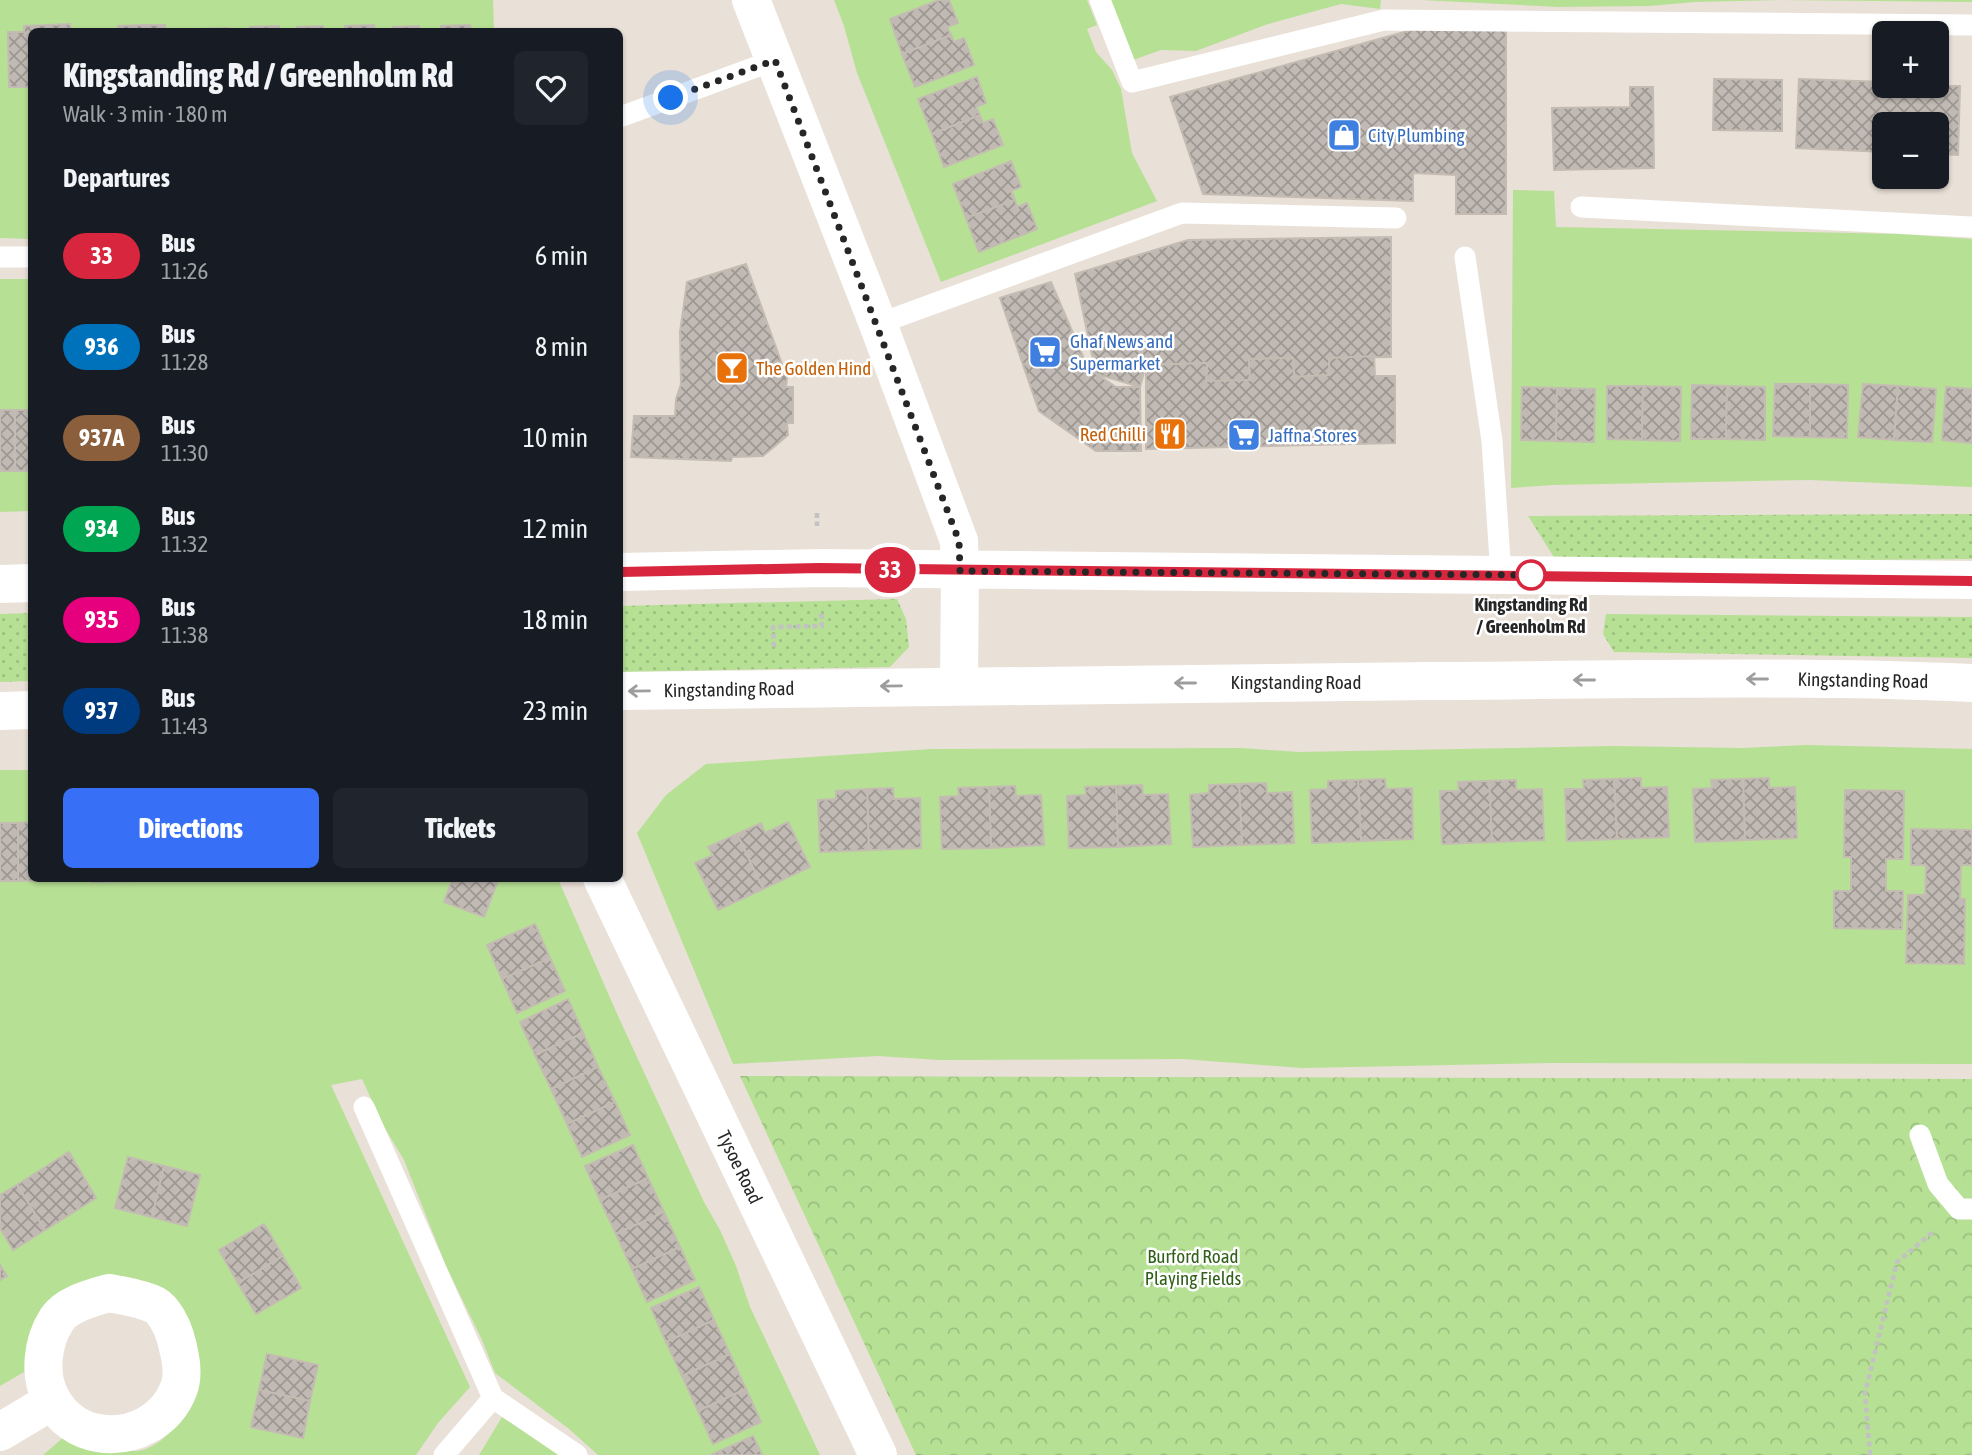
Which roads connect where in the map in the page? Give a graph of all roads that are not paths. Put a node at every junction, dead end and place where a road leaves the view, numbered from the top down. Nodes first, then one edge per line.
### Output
1 (751, 0) edge
2 (1100, 0) edge
3 (1972, 25) edge
4 (775, 60) junction
5 (623, 116) edge
6 (1581, 207) dead end
7 (1396, 218) dead end
8 (1972, 227) edge
9 (0, 257) edge
10 (28, 257) edge
11 (1465, 257) dead end
12 (878, 324) junction
13 (960, 571) junction
14 (623, 572) edge
15 (1501, 575) junction
16 (1972, 580) edge
17 (0, 583) edge
18 (28, 583) edge
19 (1972, 683) edge
20 (960, 684) junction
21 (623, 691) edge
22 (28, 710) edge
23 (0, 711) edge
24 (604, 882) edge
25 (363, 1107) dead end
26 (1920, 1135) dead end
27 (1965, 1209) edge
28 (493, 1398) junction
29 (52, 1401) dead end
30 (0, 1432) edge
31 (444, 1455) edge
32 (577, 1455) edge
33 (878, 1455) edge

1 - 4 main road
2 - 3 lane
4 - 5 lane
4 - 12 main road
6 - 8 lane
7 - 12 lane
9 - 10 lane
11 - 15 lane
12 - 13 main road
13 - 14 main road
13 - 15 main road
13 - 20 main road
15 - 16 main road
17 - 18 main road
19 -> 20 main road, Kingstanding Road
20 -> 21 main road, Kingstanding Road
22 - 23 main road
24 - 33 main road, Tysoe Road
25 - 28 lane
26 - 27 lane
28 - 31 lane
28 - 32 lane
29 - 30 main road

